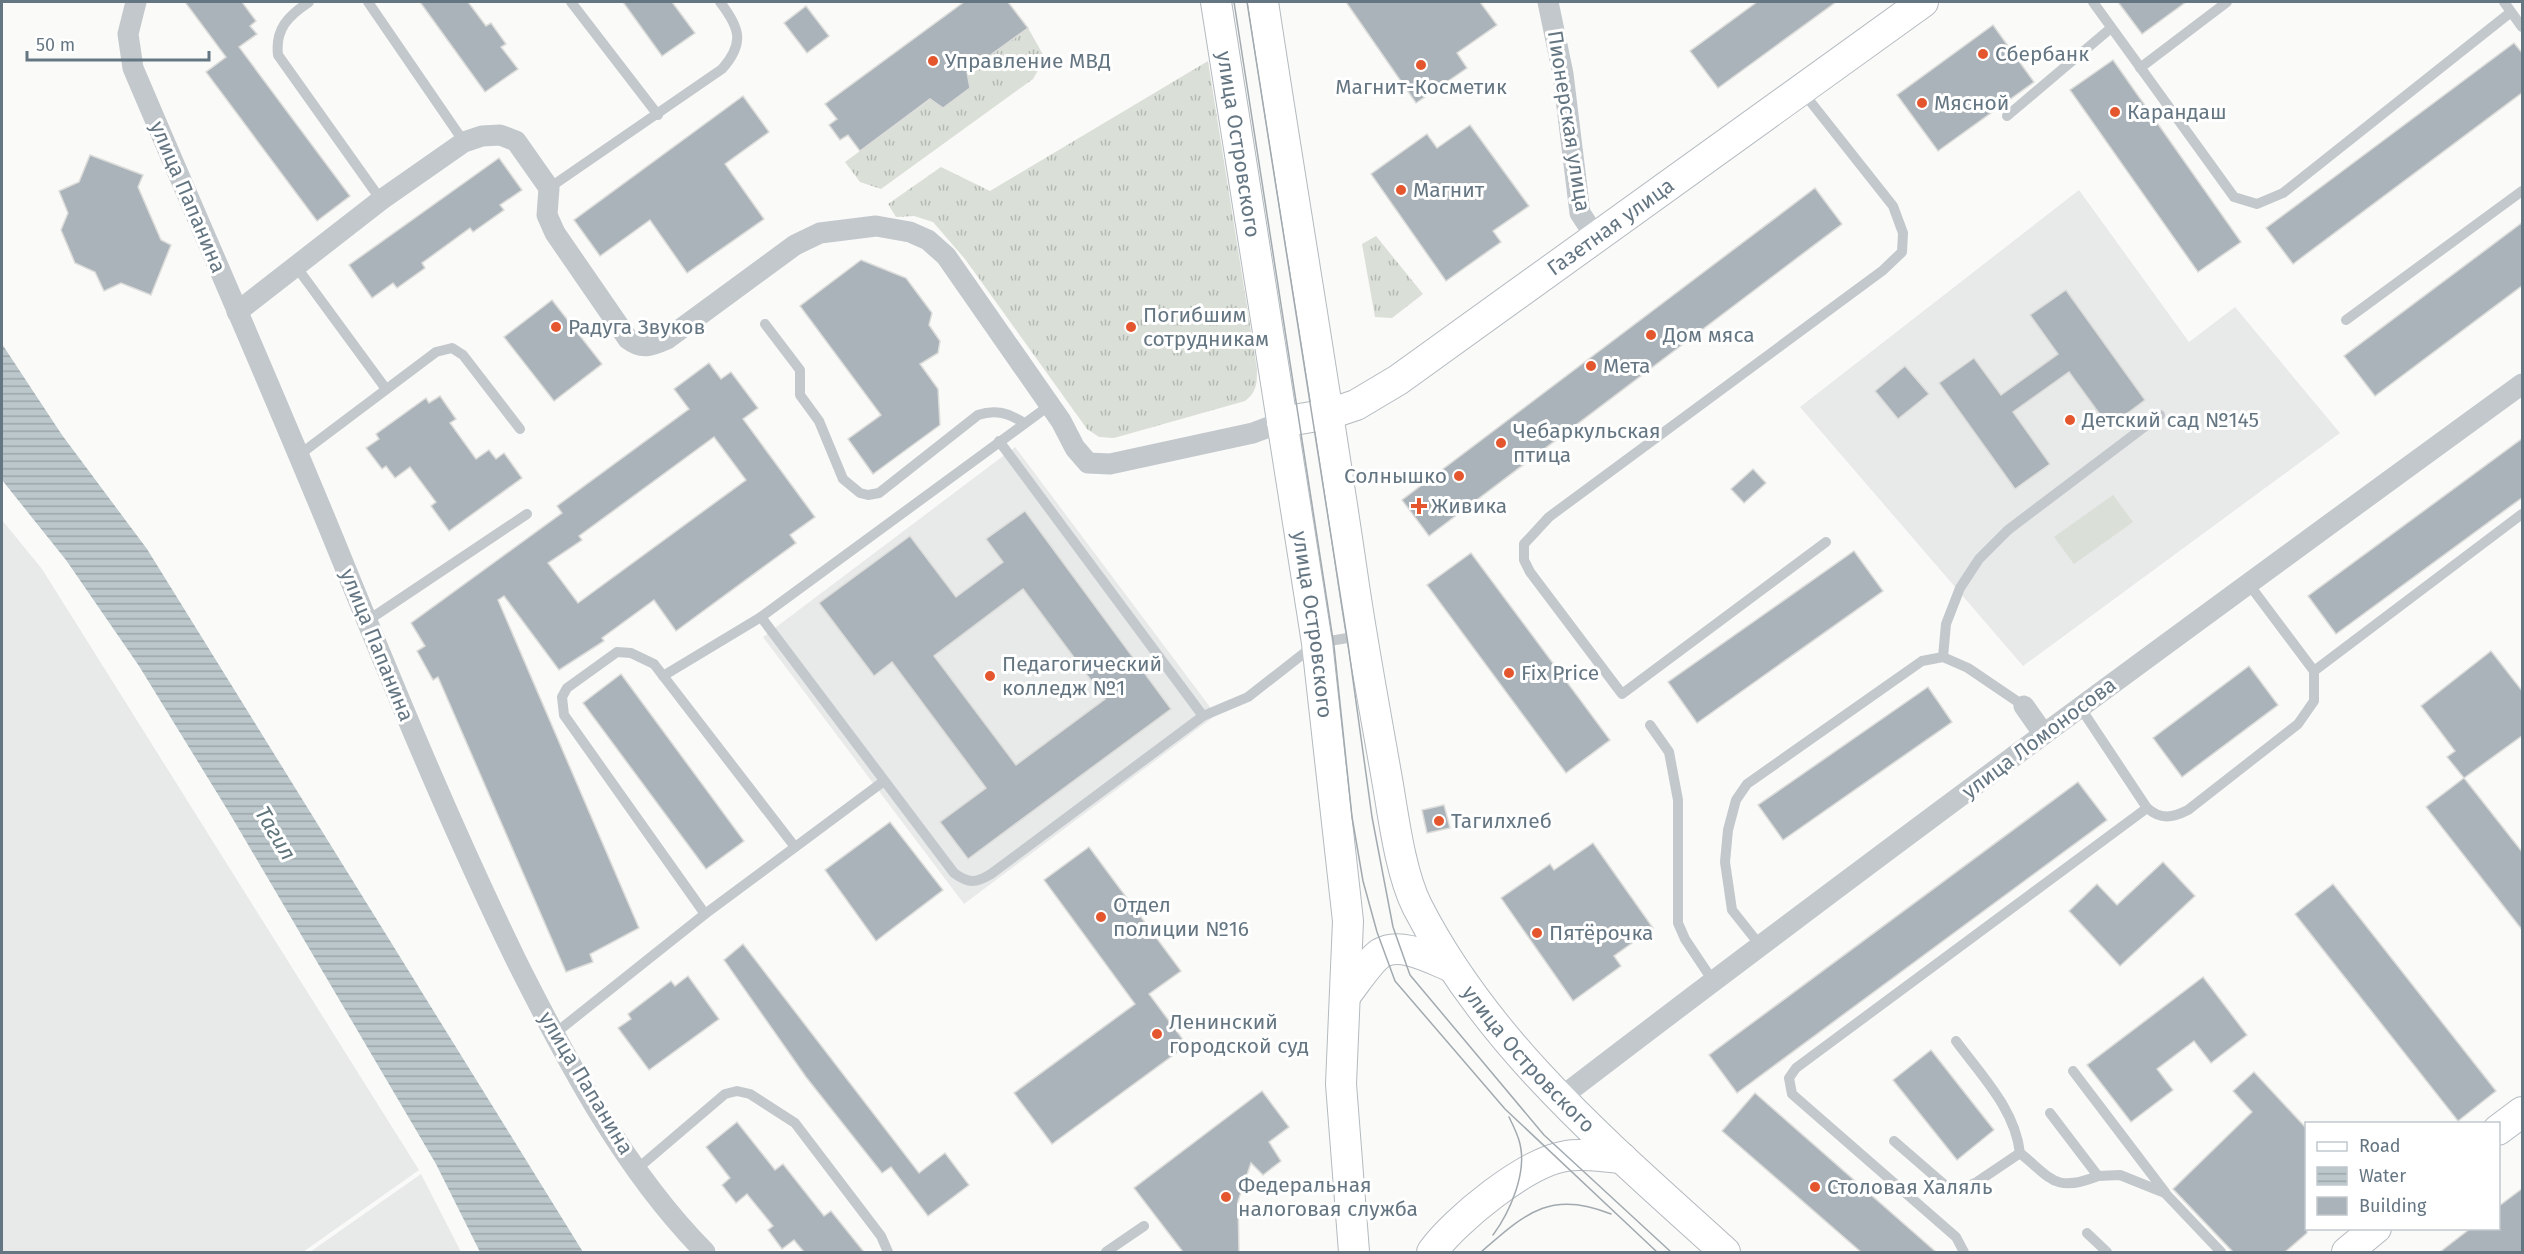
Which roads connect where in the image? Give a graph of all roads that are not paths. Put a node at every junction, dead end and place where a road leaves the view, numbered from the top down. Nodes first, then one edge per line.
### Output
1 (136, 2) edge
2 (309, 2) edge
3 (368, 2) edge
4 (571, 2) edge
5 (720, 2) edge
6 (1216, 2) edge
7 (1263, 2) edge
8 (1548, 2) edge
9 (1923, 2) edge
10 (2093, 2) edge
11 (2227, 2) edge
12 (2504, 2) edge
13 (2511, 12) junction
14 (2523, 27) edge
15 (2111, 28) junction
16 (2140, 68) junction
17 (1802, 91) junction
18 (658, 115) junction
19 (2007, 116) dead end
20 (464, 142) junction
21 (549, 189) junction
22 (2523, 191) edge
23 (381, 200) junction
24 (1597, 239) junction
25 (295, 265) junction
26 (237, 312) junction
27 (2346, 320) dead end
28 (765, 324) dead end
29 (2523, 384) edge
30 (386, 389) junction
31 (1050, 405) junction
32 (1329, 414) junction
33 (2160, 415) dead end
34 (1282, 422) junction
35 (1024, 423) junction
36 (520, 429) dead end
37 (999, 441) junction
38 (299, 455) junction
39 (527, 514) dead end
40 (2523, 514) edge
41 (1826, 542) dead end
42 (2248, 583) junction
43 (761, 617) junction
44 (367, 621) junction
45 (1362, 636) junction
46 (1317, 642) junction
47 (1943, 657) junction
48 (2313, 671) junction
49 (663, 676) junction
50 (2024, 706) joint
51 (2080, 707) junction
52 (1203, 716) junction
53 (1650, 725) dead end
54 (2043, 733) junction
55 (884, 781) junction
56 (2147, 808) junction
57 (795, 847) junction
58 (705, 914) junction
59 (1759, 944) junction
60 (1452, 967) junction
61 (1713, 981) junction
62 (1345, 996) junction
63 (553, 1035) junction
64 (1956, 1041) dead end
65 (2073, 1071) dead end
66 (1560, 1098) junction
67 (2523, 1112) edge
68 (2050, 1113) dead end
69 (2500, 1129) edge
70 (1894, 1141) dead end
71 (2020, 1153) junction
72 (1622, 1158) junction
73 (637, 1168) junction
74 (2098, 1176) junction
75 (2166, 1193) junction
76 (1144, 1226) dead end
77 (2374, 1230) edge
78 (2086, 1233) dead end
79 (705, 1252) edge
80 (888, 1252) edge
81 (1106, 1252) edge
82 (1354, 1252) edge
83 (1432, 1252) edge
84 (1725, 1252) edge
85 (1964, 1252) edge
86 (2107, 1252) edge
87 (2221, 1252) edge
88 (2348, 1252) edge

1 - 26 street, улица Папанина
2 - 23 lane
3 - 20 lane
4 - 18 lane
5 - 18 lane
6 - 34 main road, улица Островского
7 - 32 main road, улица Островского
8 - 24 street, Пионерская улица
9 - 17 main road, Газетная улица
10 - 15 lane
11 - 16 lane
12 - 13 lane
13 - 14 lane
13 - 16 lane
15 - 16 lane
15 - 19 lane
17 - 24 main road, Газетная улица
17 - 41 lane
18 - 21 lane
20 - 21 street
20 - 23 street
21 - 31 street
22 - 27 lane
23 - 25 street
24 - 32 main road, Газетная улица
25 - 26 street
25 - 30 lane
26 - 38 street, улица Папанина
28 - 35 lane
29 - 42 street, улица Ломоносова
30 - 36 lane
30 - 38 lane
31 - 34 street
31 - 35 lane
32 - 34 main road, Газетная улица
32 - 45 main road, улица Островского
33 - 47 lane
34 - 46 main road, улица Островского
35 - 37 lane
37 - 43 lane
37 - 52 lane
38 - 44 street, улица Папанина
39 - 44 lane
40 - 48 lane
42 - 48 lane
42 - 51 street, улица Ломоносова
43 - 49 lane
43 - 55 lane
44 - 63 street, улица Папанина
45 - 46 lane
45 - 60 main road, улица Островского
46 - 52 lane
46 - 62 main road, улица Островского
47 - 50 lane
47 - 59 lane
48 - 56 lane
49 - 57 lane
49 - 58 lane
50 - 54 street
51 - 54 street, улица Ломоносова
51 - 56 lane
52 - 55 lane
53 - 61 lane
54 - 59 street, улица Ломоносова
55 - 57 lane
56 - 85 lane
57 - 58 lane
58 - 63 lane
59 - 61 street, улица Ломоносова
60 - 62 main road
60 - 66 main road, улица Островского
61 - 66 street, улица Ломоносова
62 - 82 main road, улица Островского
63 - 73 street, улица Папанина
64 - 71 lane
65 - 75 lane
66 - 72 main road, улица Островского
67 - 69 main road
68 - 74 lane
70 - 71 lane
71 - 74 lane
72 - 83 main road, улица Островского
72 - 84 main road, улица Островского
73 - 79 street, улица Папанина
73 - 80 lane
74 - 75 lane
75 - 87 lane
76 - 81 lane
77 - 88 main road
78 - 86 lane

